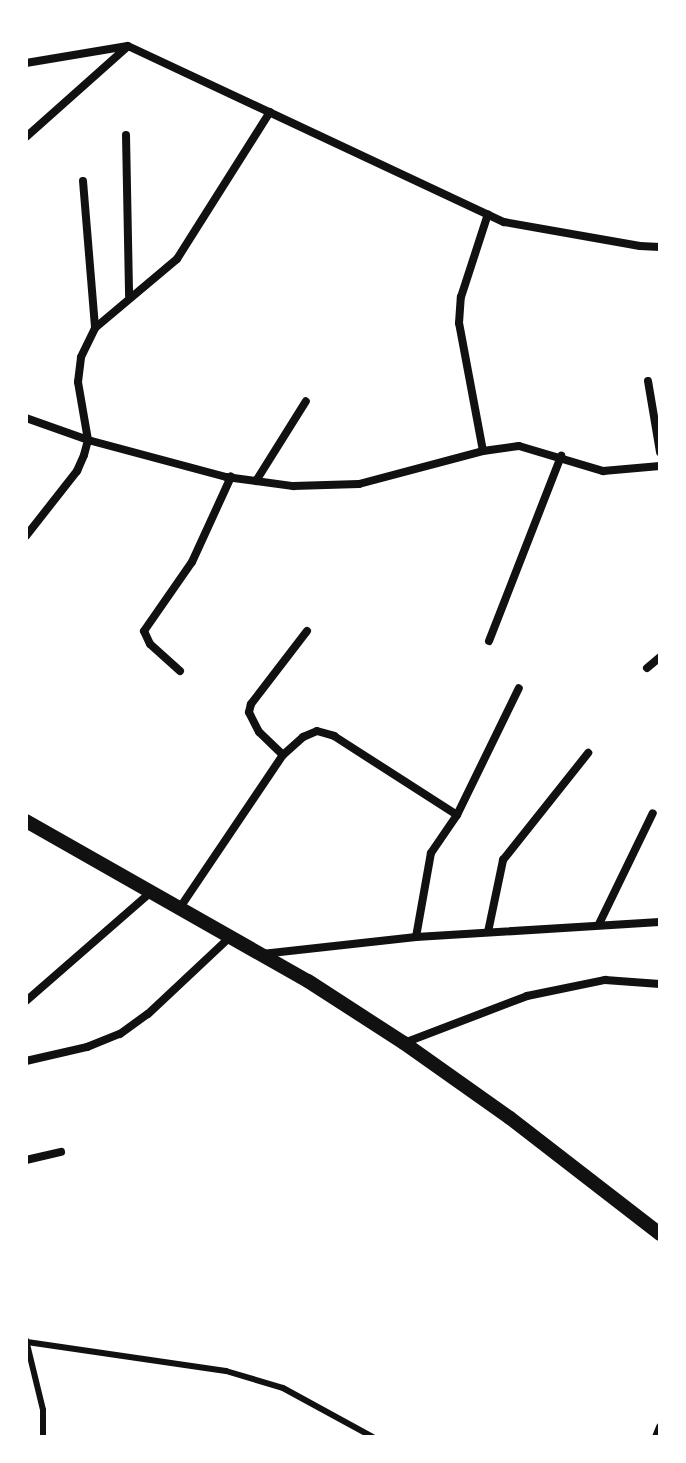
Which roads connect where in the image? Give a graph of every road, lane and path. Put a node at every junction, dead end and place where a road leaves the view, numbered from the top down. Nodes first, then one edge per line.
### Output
1 (128, 46) junction
2 (26, 63) edge
3 (270, 112) junction
4 (126, 135) dead end
5 (26, 137) edge
6 (83, 181) dead end
7 (488, 214) junction
8 (660, 247) edge
9 (129, 296) junction
10 (95, 328) junction
11 (648, 381) dead end
12 (306, 401) dead end
13 (26, 418) edge
14 (88, 440) junction
15 (483, 451) junction
16 (660, 452) edge
17 (561, 456) junction
18 (660, 466) edge
19 (231, 477) junction
20 (256, 481) junction
21 (26, 536) edge
22 (307, 631) dead end
23 (489, 641) dead end
24 (660, 657) edge
25 (647, 668) dead end
26 (180, 671) dead end
27 (519, 688) dead end
28 (588, 753) dead end
29 (283, 755) junction
30 (653, 813) dead end
31 (457, 815) junction
32 (26, 821) edge
33 (150, 893) junction
34 (179, 910) junction
35 (660, 922) edge
36 (599, 924) junction
37 (488, 932) junction
38 (230, 937) junction
39 (416, 937) junction
40 (262, 954) junction
41 (660, 984) edge
42 (26, 1001) edge
43 (404, 1043) junction
44 (26, 1061) edge
45 (61, 1152) dead end
46 (26, 1160) edge
47 (660, 1234) edge
48 (27, 1341) edge
49 (660, 1427) edge
50 (43, 1437) edge
51 (373, 1437) edge
52 (656, 1437) edge

1 - 2 street
1 - 3 street
1 - 5 street
3 - 7 street
3 - 9 street
4 - 9 street
6 - 10 street
7 - 8 street
7 - 15 street
9 - 10 street
10 - 14 street
11 - 16 street
12 - 20 street
13 - 14 street
14 - 19 street
14 - 21 street
15 - 17 street
15 - 20 street
17 - 18 street
17 - 23 street
19 - 20 street
19 - 26 street
22 - 29 street
24 - 25 street
27 - 31 street
28 - 37 street
29 - 31 street
29 - 34 street
30 - 36 street
31 - 39 street
32 - 33 street
33 - 34 street
33 - 42 street
34 - 38 street
35 - 36 street
36 - 37 street
37 - 39 street
38 - 40 street
38 - 44 street
39 - 40 street
40 - 43 street
41 - 43 street
43 - 47 street
45 - 46 street
48 - 50 lane
48 - 51 lane
49 - 52 street

